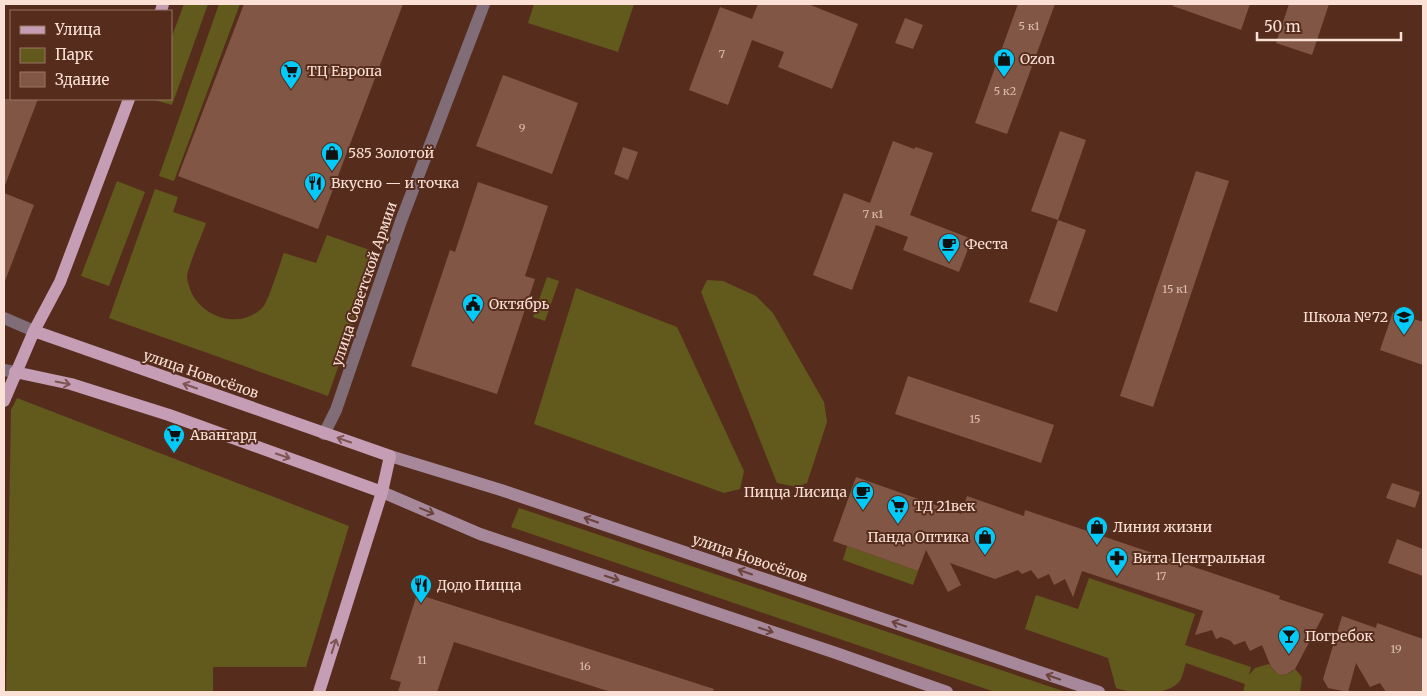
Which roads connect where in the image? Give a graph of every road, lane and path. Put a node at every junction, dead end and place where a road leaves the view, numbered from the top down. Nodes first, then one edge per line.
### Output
1 (484, 4) edge
2 (129, 100) edge
3 (4, 318) edge
4 (34, 331) junction
5 (9, 371) edge
6 (4, 401) edge
7 (324, 434) junction
8 (390, 456) junction
9 (382, 492) junction
10 (319, 692) edge
11 (947, 692) edge
12 (1099, 692) edge

1 - 7 street, улица Советской Армии
2 - 4 main road
3 - 4 street, улица Новосёлов
4 - 5 main road
7 -> 4 main road, улица Новосёлов
5 - 6 main road
5 -> 9 main road
8 -> 7 main road, улица Новосёлов
8 - 9 main road
12 -> 8 main road, улица Новосёлов
10 -> 9 main road
9 -> 11 main road

